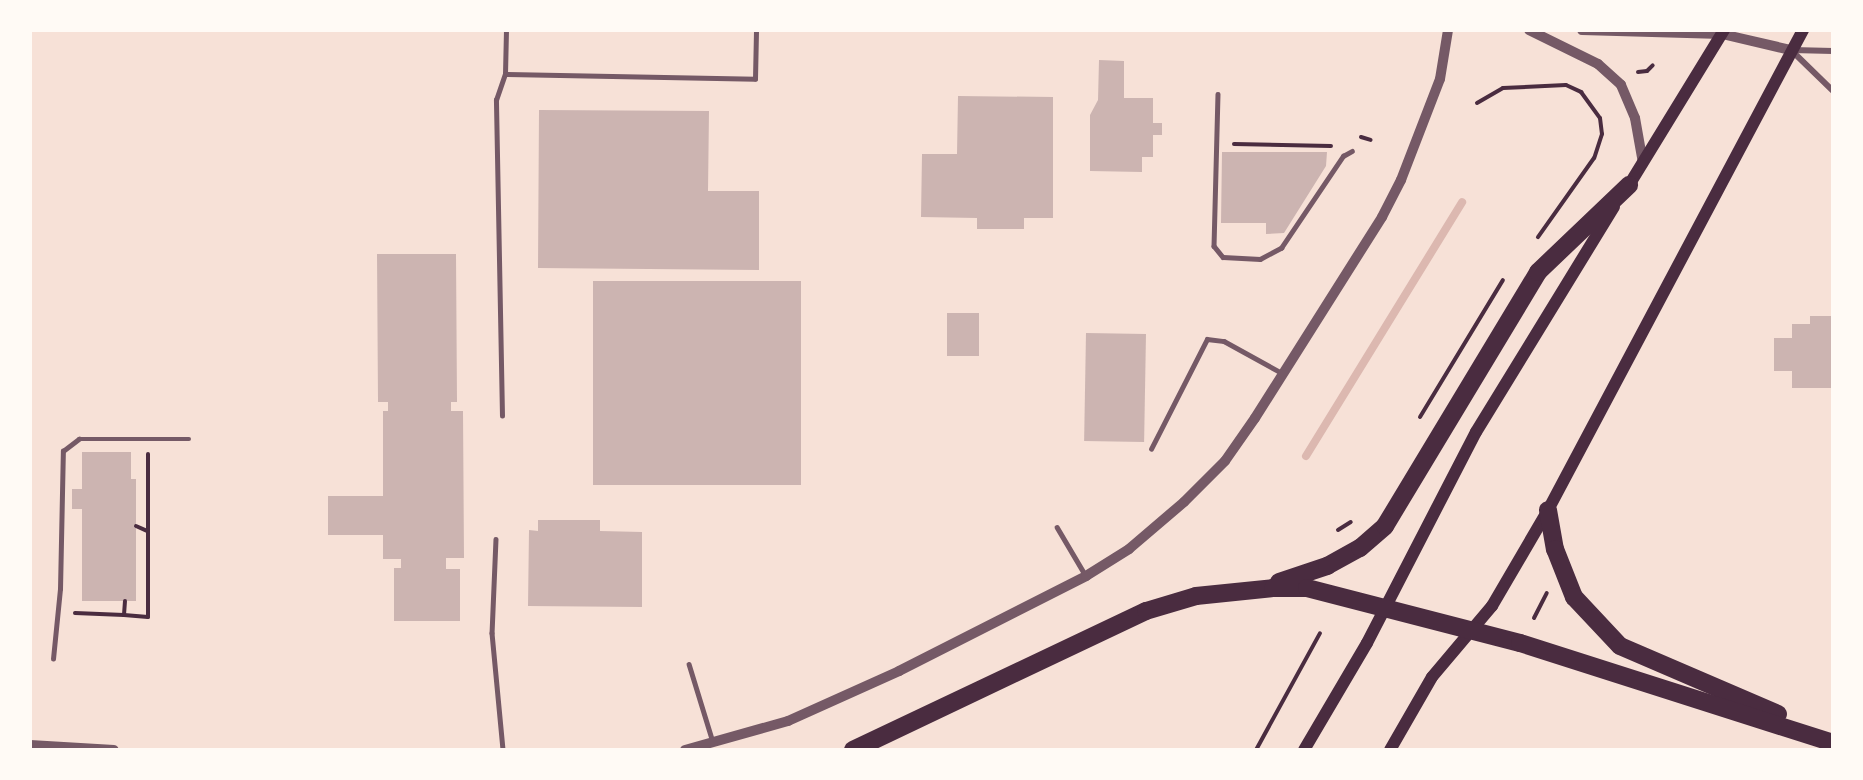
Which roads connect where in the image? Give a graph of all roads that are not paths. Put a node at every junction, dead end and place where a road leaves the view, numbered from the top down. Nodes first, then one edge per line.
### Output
1 (506, 30) edge
2 (756, 30) edge
3 (1448, 30) edge
4 (1530, 30) edge
5 (1582, 30) edge
6 (1803, 30) edge
7 (1723, 32) edge
8 (1791, 50) junction
9 (1833, 51) edge
10 (505, 74) junction
11 (1833, 92) edge
12 (1218, 94) dead end
13 (1352, 151) dead end
14 (1643, 163) junction
15 (1629, 185) junction
16 (1284, 374) junction
17 (502, 416) dead end
18 (189, 439) dead end
19 (1151, 449) dead end
20 (1548, 510) junction
21 (1057, 527) dead end
22 (496, 539) dead end
23 (1086, 576) junction
24 (1237, 590) junction
25 (1384, 609) junction
26 (1470, 632) junction
27 (53, 659) dead end
28 (689, 664) dead end
29 (1833, 736) edge
30 (713, 743) junction
31 (1833, 743) edge
32 (30, 745) edge
33 (114, 750) edge
34 (503, 750) edge
35 (686, 750) edge
36 (854, 750) edge
37 (1304, 750) edge
38 (1390, 750) edge

1 - 10 lane
2 - 10 lane
3 - 16 street
4 - 14 street
5 - 7 street
6 - 8 main road
7 - 8 street
7 - 14 main road
8 - 9 street
8 - 11 street
8 - 20 main road
10 - 17 lane
12 - 13 lane
14 - 15 main road
15 - 24 highway
15 - 25 main road
16 - 19 lane
16 - 23 street
18 - 27 lane
20 - 26 main road
20 - 29 highway
21 - 23 lane
22 - 34 lane
23 - 30 street
24 - 25 highway
24 - 36 highway
25 - 26 highway
25 - 37 main road
26 - 31 highway
26 - 38 main road
28 - 30 lane
30 - 35 street
32 - 33 street

